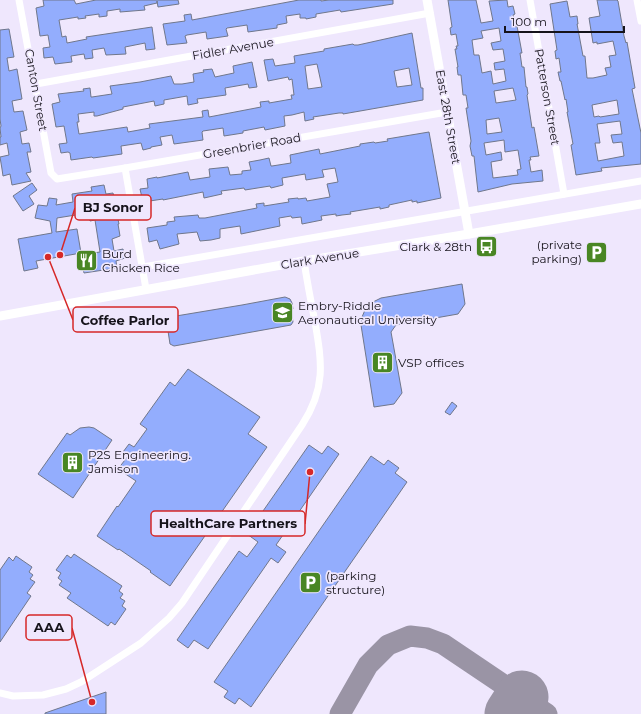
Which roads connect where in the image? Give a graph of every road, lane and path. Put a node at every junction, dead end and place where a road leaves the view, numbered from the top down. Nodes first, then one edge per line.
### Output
1 (20, 0) edge
2 (427, 0) edge
3 (530, 0) edge
4 (637, 0) edge
5 (430, 13) junction
6 (641, 22) edge
7 (36, 84) junction
8 (447, 112) junction
9 (125, 168) junction
10 (57, 179) joint
11 (641, 181) edge
12 (564, 194) junction
13 (641, 204) edge
14 (464, 212) junction
15 (469, 234) junction
16 (304, 261) junction
17 (143, 267) junction
18 (146, 289) junction
19 (0, 316) edge
20 (0, 693) edge

1 - 7 street, Canton Street
2 - 5 main road, East 28th Street
3 - 12 street, Patterson Street
4 - 6 street
5 - 7 street, Fidler Avenue
5 - 8 main road, East 28th Street
7 - 10 street, Canton Street
8 - 9 street, Greenbrier Road
8 - 14 main road, East 28th Street
9 - 10 street, Greenbrier Road
9 - 17 street
11 - 12 street, Clark Avenue
12 - 14 street, Clark Avenue
13 - 15 main road, Clark Avenue
14 - 15 main road, East 28th Street
14 - 17 street, Clark Avenue
15 - 16 main road, Clark Avenue
16 - 18 main road, Clark Avenue
16 - 20 street
17 - 18 street
18 - 19 main road, Clark Avenue

